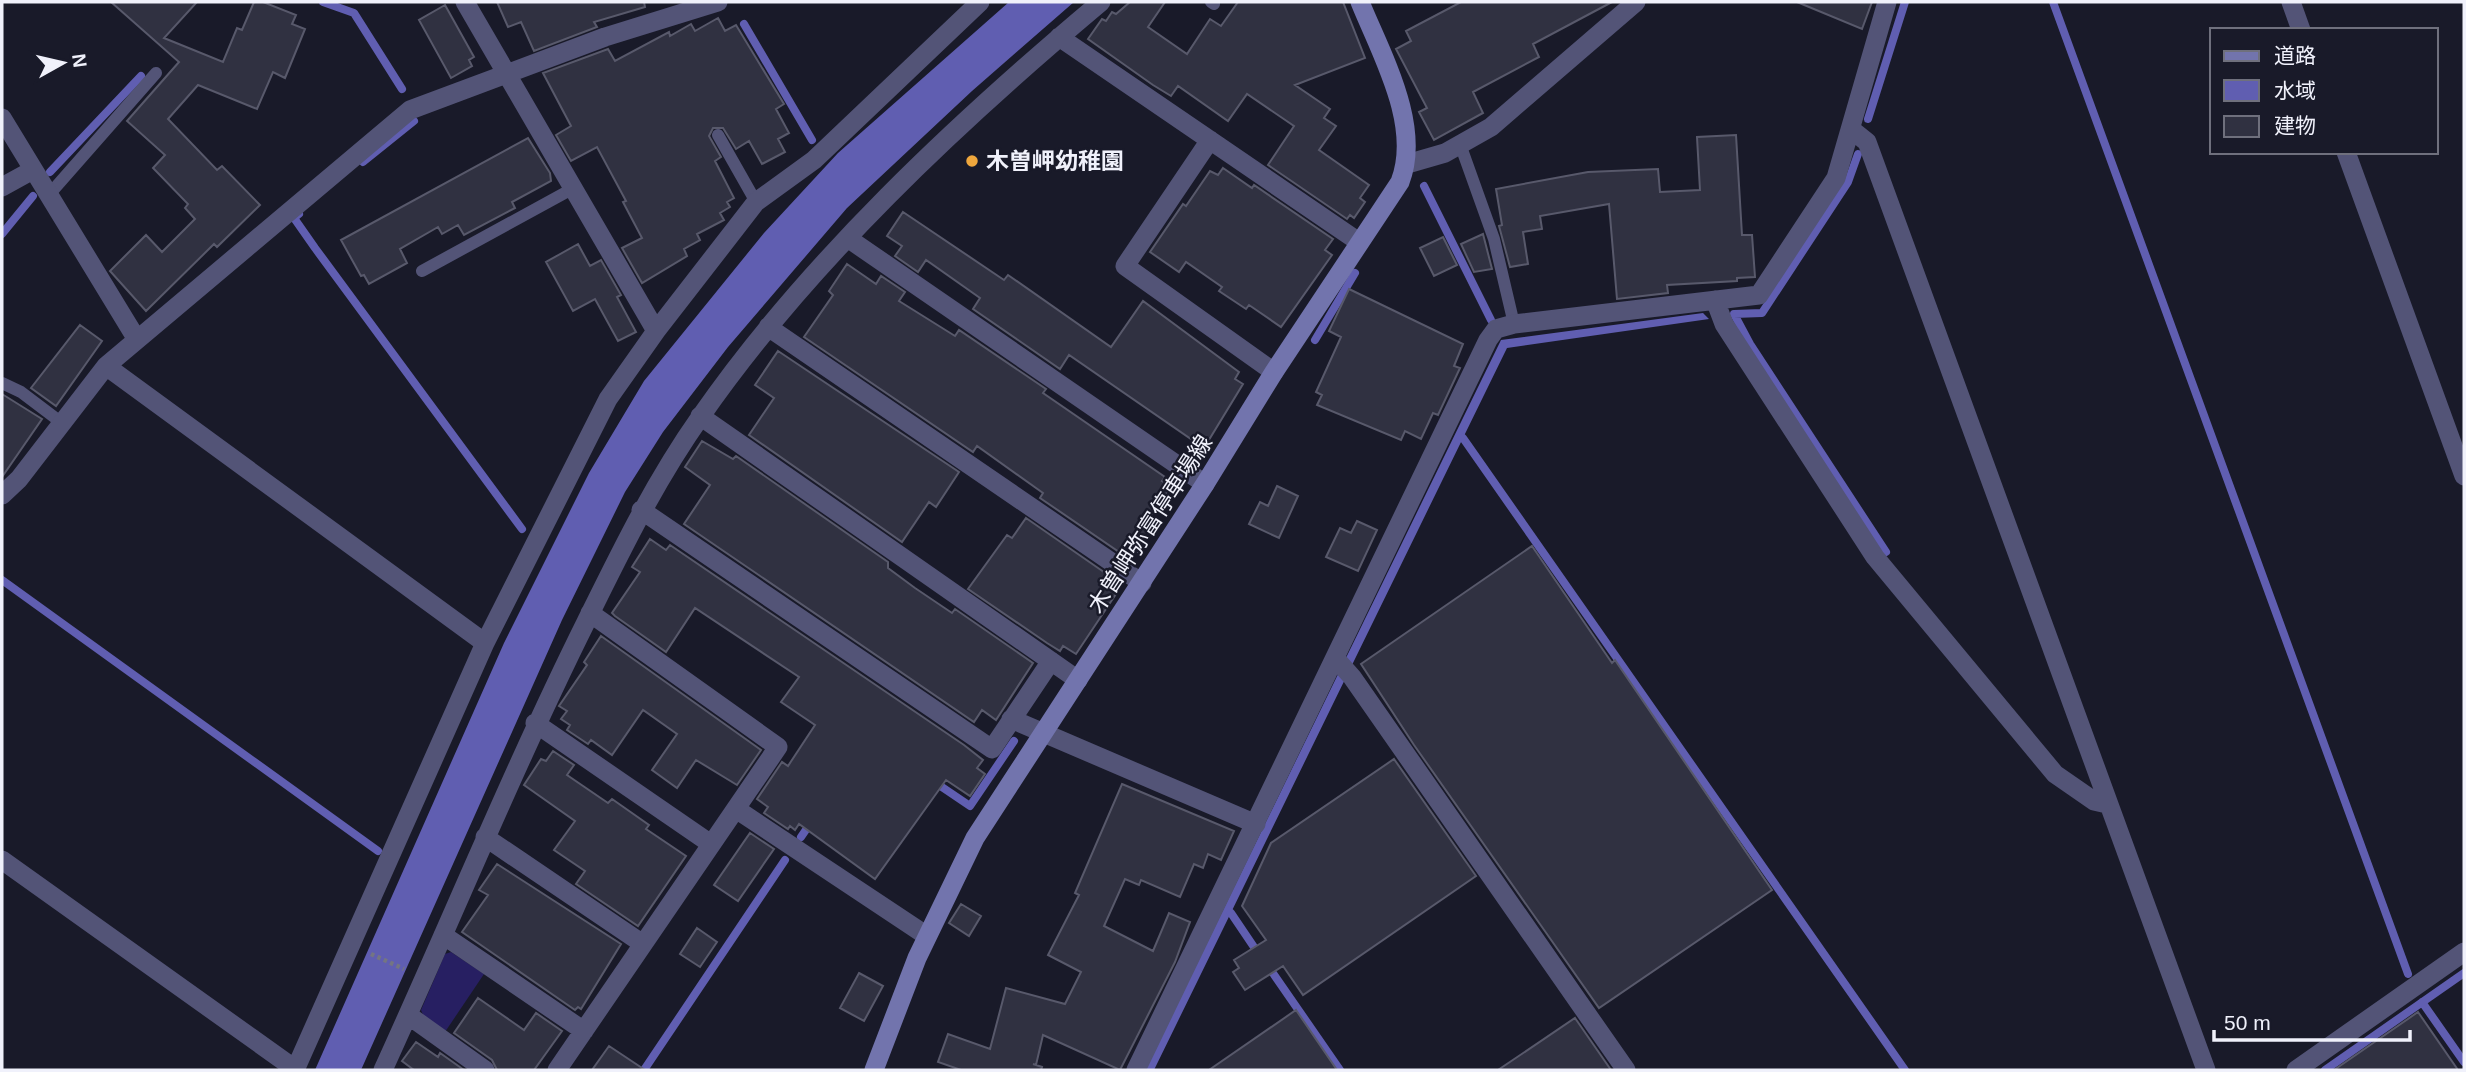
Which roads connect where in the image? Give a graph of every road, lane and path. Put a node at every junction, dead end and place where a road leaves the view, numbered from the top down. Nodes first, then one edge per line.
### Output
1 (465, 2) edge
2 (718, 2) edge
3 (980, 2) edge
4 (1101, 2) edge
5 (1360, 2) edge
6 (1636, 2) edge
7 (1888, 2) edge
8 (2291, 2) edge
9 (2300, 28) edge
10 (1059, 37) junction
11 (156, 73) dead end
12 (507, 75) junction
13 (2, 118) edge
14 (1852, 130) junction
15 (718, 135) dead end
16 (1210, 140) junction
17 (1460, 144) junction
18 (2347, 154) edge
19 (1407, 164) junction
20 (31, 171) junction
21 (2, 187) edge
22 (572, 189) junction
23 (47, 197) junction
24 (756, 202) junction
25 (849, 239) junction
26 (1359, 242) junction
27 (422, 271) dead end
28 (1715, 300) junction
29 (1514, 324) junction
30 (768, 327) junction
31 (656, 331) junction
32 (136, 338) junction
33 (106, 366) junction
34 (1274, 372) junction
35 (2, 383) edge
36 (700, 416) junction
37 (62, 423) junction
38 (2464, 476) edge
39 (1205, 484) junction
40 (2, 495) edge
41 (641, 510) junction
42 (1142, 583) junction
43 (590, 613) junction
44 (485, 643) junction
45 (1051, 661) junction
46 (1342, 667) junction
47 (1078, 680) junction
48 (1012, 719) junction
49 (535, 723) junction
50 (1044, 733) junction
51 (2107, 804) junction
52 (736, 809) junction
53 (1256, 824) junction
54 (485, 837) junction
55 (711, 844) junction
56 (2, 860) edge
57 (443, 935) junction
58 (926, 936) junction
59 (643, 944) junction
60 (2464, 952) edge
61 (368, 953) dead end
62 (413, 972) dead end
63 (408, 1014) junction
64 (584, 1031) junction
65 (295, 1070) edge
66 (383, 1070) edge
67 (485, 1070) edge
68 (557, 1070) edge
69 (874, 1070) edge
70 (1136, 1070) edge
71 (1626, 1070) edge
72 (2206, 1070) edge
73 (2296, 1070) edge

1 - 12 street
2 - 12 street
3 - 24 street
4 - 10 street
5 - 19 main road
6 - 17 street
7 - 14 street
8 - 9 street
10 - 16 street
10 - 25 street
11 - 23 lane
12 - 22 street
12 - 32 street
13 - 20 street
14 - 28 street
14 - 51 street
15 - 24 lane
16 - 26 street
16 - 34 street
17 - 19 street
17 - 29 lane
18 - 38 street
19 - 26 main road, 木曽岬弥富停車場線
20 - 21 street
20 - 23 street
22 - 27 lane
22 - 31 street
23 - 32 street
24 - 31 street
25 - 30 street
25 - 39 street
26 - 34 main road, 木曽岬弥富停車場線
28 - 29 street
28 - 51 street
29 - 46 street
30 - 36 street
30 - 42 street
31 - 44 street
32 - 33 street
33 - 37 street
33 - 44 street
34 - 39 main road, 木曽岬弥富停車場線
35 - 37 lane
36 - 41 street
36 - 45 street
37 - 40 street
39 - 42 main road, 木曽岬弥富停車場線
41 - 43 street
41 - 48 street
42 - 47 main road, 木曽岬弥富停車場線
43 - 49 street
43 - 52 street
44 - 65 street
45 - 47 street
45 - 48 street
46 - 53 street
46 - 71 street
47 - 50 main road, 木曽岬弥富停車場線
48 - 50 street
49 - 54 street
49 - 55 street
50 - 53 street
50 - 58 main road, 木曽岬弥富停車場線
51 - 72 street
52 - 55 street
52 - 58 street
53 - 70 street
54 - 57 street
54 - 59 street
55 - 59 street
56 - 65 street
57 - 63 street
57 - 64 street
58 - 69 main road, 木曽岬弥富停車場線
59 - 64 street
60 - 73 street
61 - 62 path
63 - 66 street
63 - 67 street
64 - 68 street

